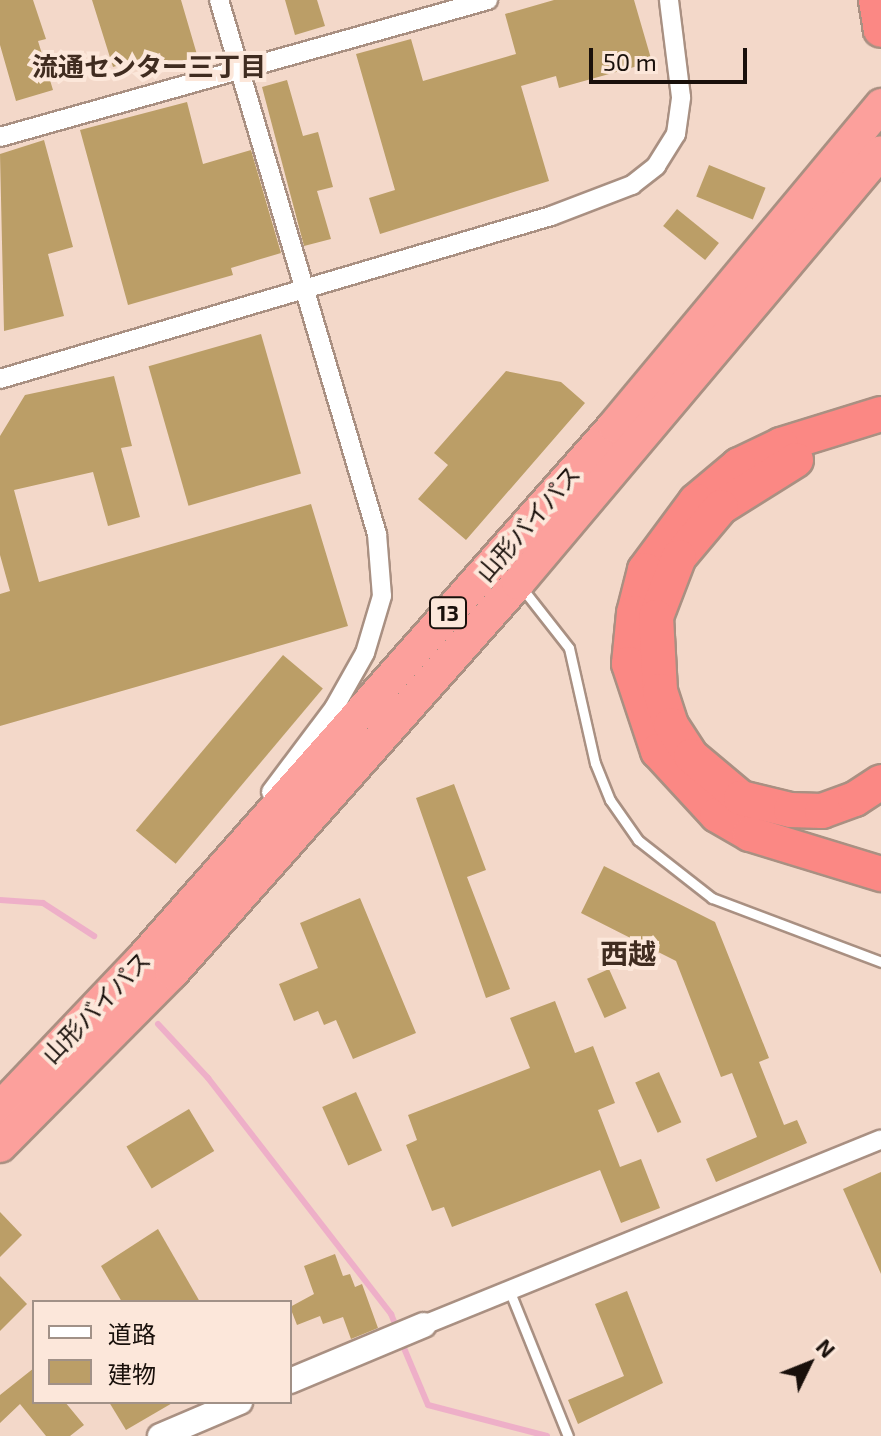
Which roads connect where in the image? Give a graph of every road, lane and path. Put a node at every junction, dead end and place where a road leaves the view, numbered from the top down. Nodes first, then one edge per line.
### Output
1 (219, 0) edge
2 (488, 0) edge
3 (669, 0) edge
4 (876, 0) edge
5 (881, 30) edge
6 (240, 71) junction
7 (881, 105) edge
8 (0, 137) edge
9 (881, 152) edge
10 (301, 289) junction
11 (0, 379) edge
12 (881, 414) edge
13 (881, 435) edge
14 (518, 583) junction
15 (881, 782) edge
16 (881, 874) edge
17 (142, 959) junction
18 (881, 962) edge
19 (0, 1108) edge
20 (881, 1139) edge
21 (0, 1146) edge
22 (510, 1292) junction
23 (424, 1325) joint
24 (292, 1380) edge
25 (235, 1404) edge
26 (160, 1436) edge
27 (568, 1436) edge

1 - 6 street
2 - 6 street
3 - 10 street
4 - 5 highway
6 - 8 street
6 - 10 street
7 - 17 highway, 山形バイパス / 13
9 - 14 highway, 山形バイパス / 13
10 - 11 street
10 - 17 street
12 - 16 highway
13 - 15 highway
14 - 18 lane
14 - 21 highway, 山形バイパス / 13
17 - 19 highway, 山形バイパス / 13
20 - 22 street
22 - 23 street
22 - 27 lane
23 - 24 street
25 - 26 street

